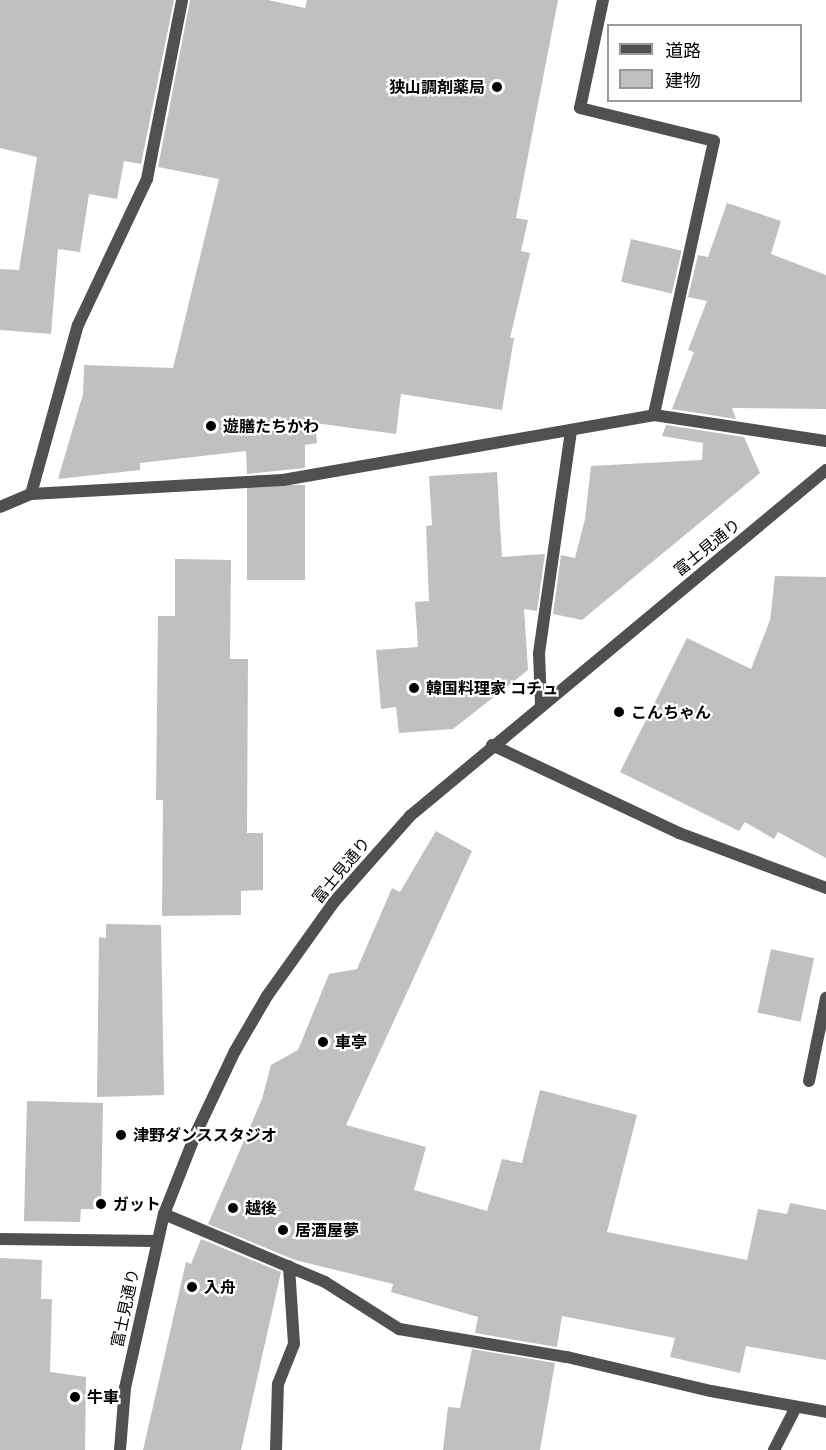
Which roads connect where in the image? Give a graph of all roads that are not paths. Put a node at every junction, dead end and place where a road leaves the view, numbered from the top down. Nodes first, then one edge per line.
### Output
1 (182, 0) edge
2 (603, 0) edge
3 (654, 415) junction
4 (571, 432) junction
5 (826, 441) edge
6 (826, 470) edge
7 (31, 494) junction
8 (0, 507) edge
9 (541, 705) junction
10 (492, 745) junction
11 (826, 888) edge
12 (826, 998) edge
13 (809, 1081) dead end
14 (164, 1214) junction
15 (0, 1239) edge
16 (156, 1241) junction
17 (289, 1266) junction
18 (796, 1407) junction
19 (826, 1412) edge
20 (120, 1450) edge
21 (276, 1450) edge
22 (774, 1450) edge

1 - 7 street
2 - 3 street
3 - 4 street
3 - 5 street
4 - 7 street
4 - 9 street
6 - 9 street, 富士見通り
7 - 8 street
9 - 10 street, 富士見通り
10 - 11 street
10 - 14 street, 富士見通り
12 - 13 street
14 - 16 street, 富士見通り
14 - 17 street
15 - 16 street
16 - 20 street, 富士見通り
17 - 18 street
17 - 21 street
18 - 19 street
18 - 22 street

